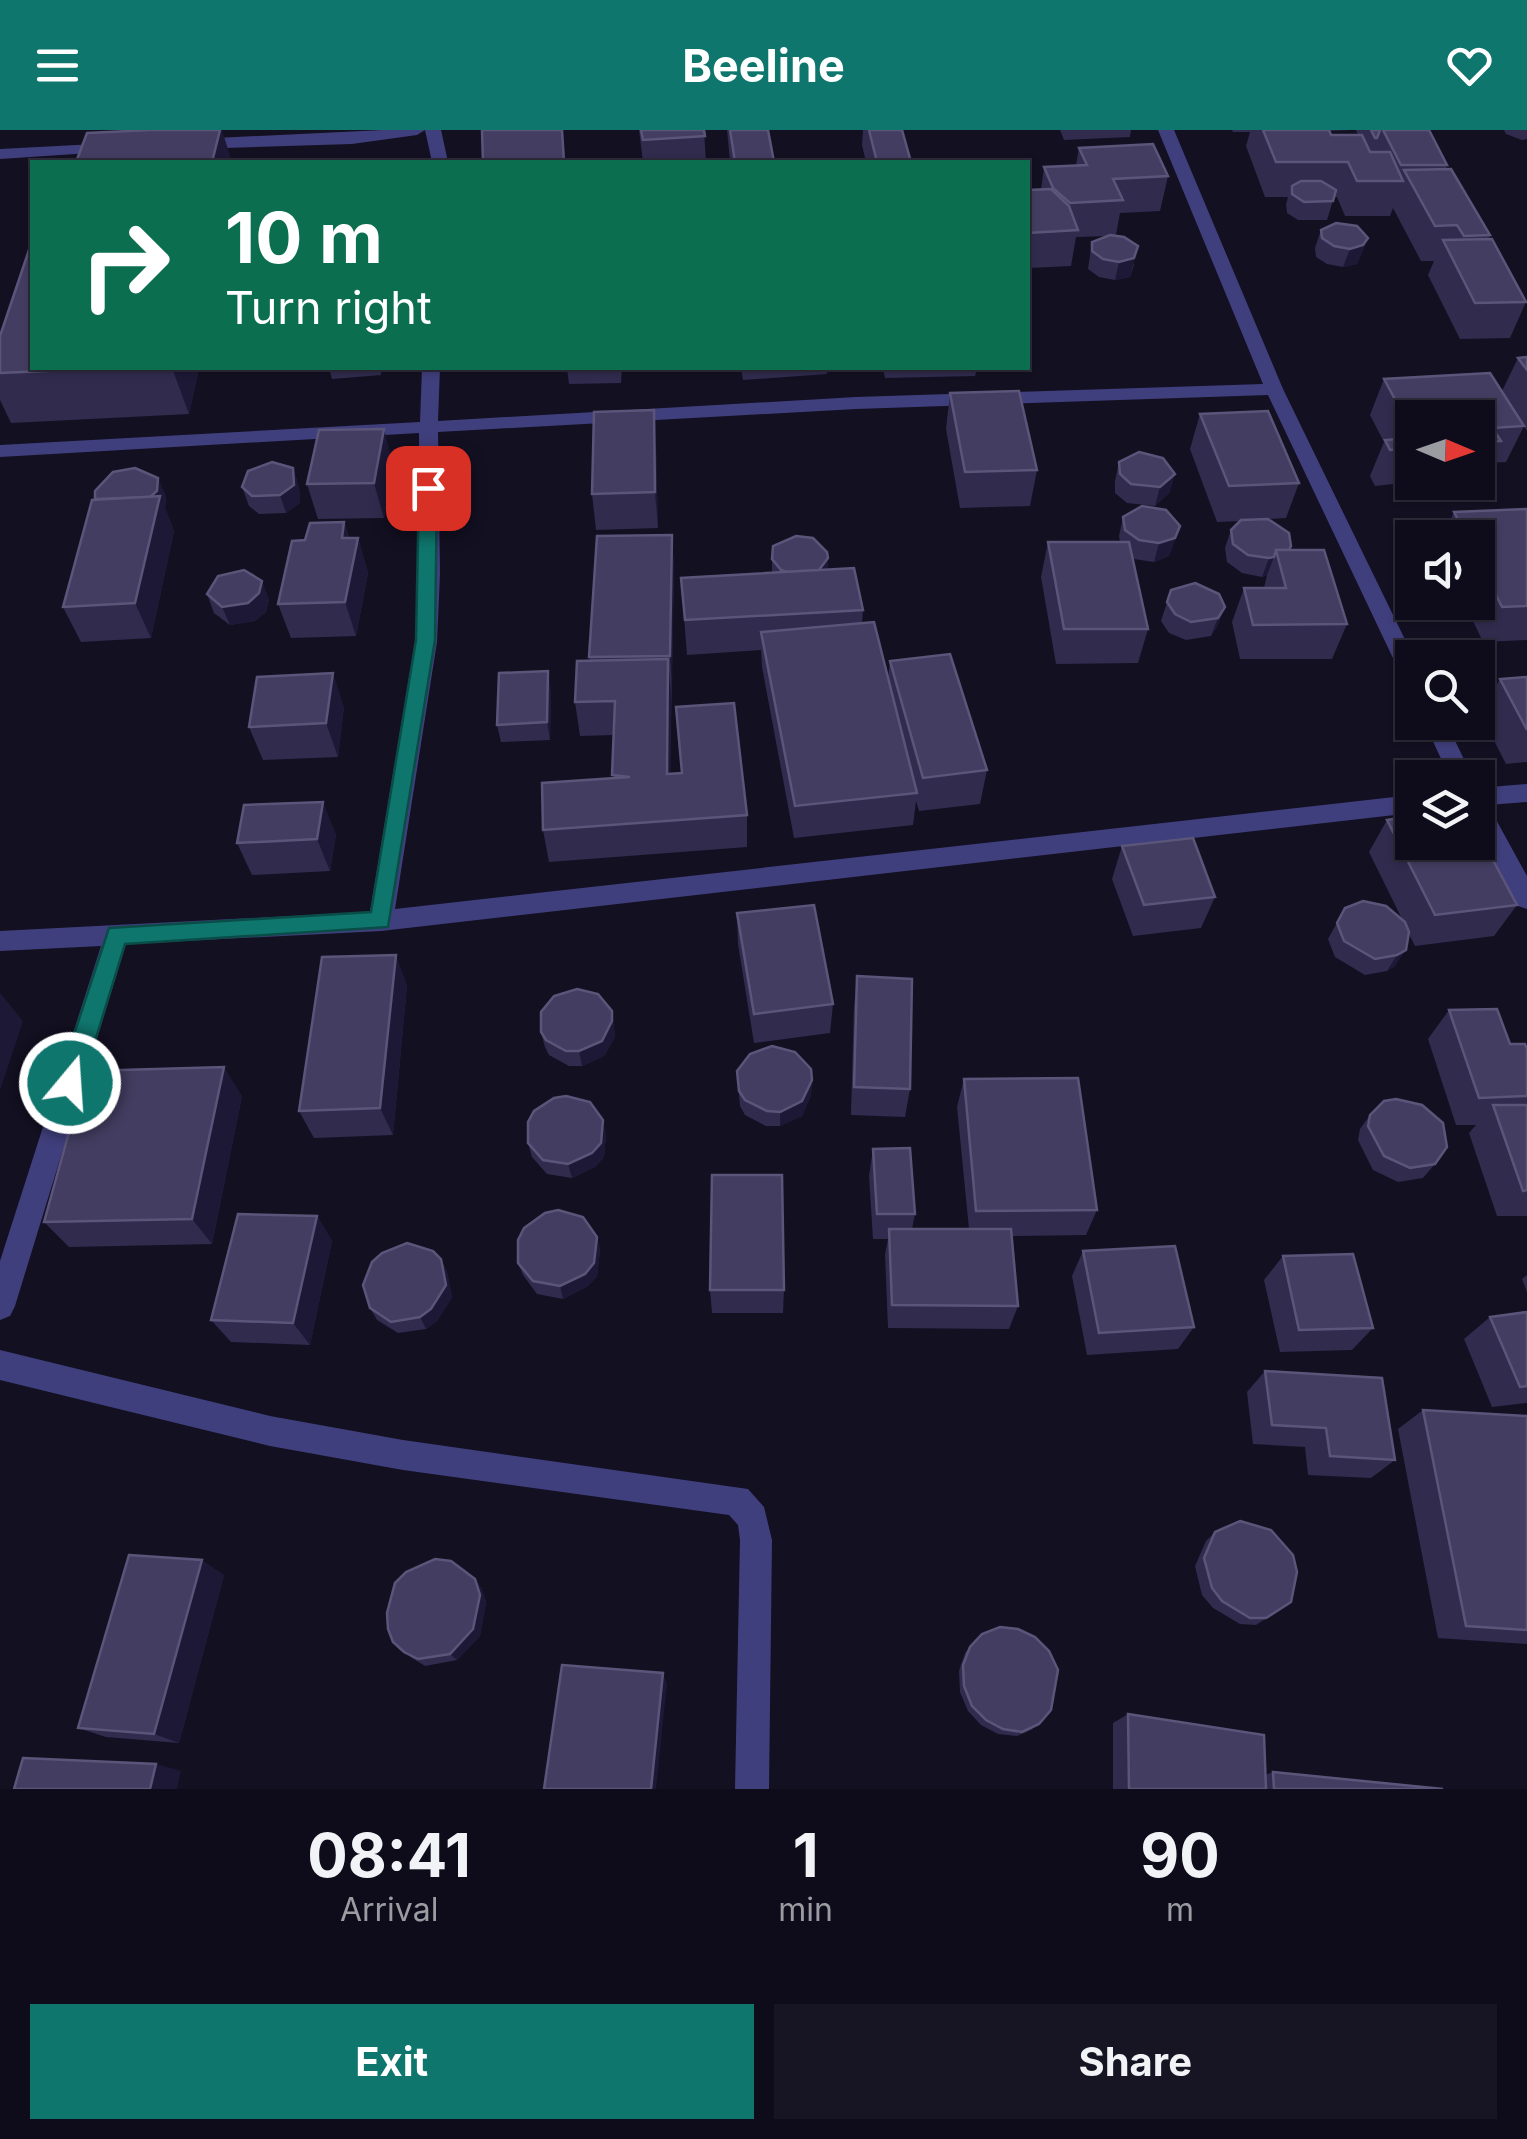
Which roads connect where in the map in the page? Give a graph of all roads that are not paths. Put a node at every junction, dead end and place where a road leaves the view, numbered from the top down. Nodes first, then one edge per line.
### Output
1 (417, 130) edge
2 (432, 130) edge
3 (1166, 130) edge
4 (180, 145) edge
5 (125, 148) edge
6 (0, 154) edge
7 (440, 160) edge
8 (431, 370) edge
9 (1274, 389) junction
10 (426, 426) junction
11 (0, 451) edge
12 (1395, 640) edge
13 (1527, 793) edge
14 (1495, 796) edge
15 (1395, 806) edge
16 (1495, 840) edge
17 (1527, 899) edge
18 (380, 921) junction
19 (117, 935) junction
20 (0, 941) edge
21 (0, 1306) edge
22 (0, 1364) edge
23 (752, 1789) edge

1 - 4 street
2 - 7 street
3 - 9 street
5 - 6 street
8 - 10 street
9 - 10 street
9 - 12 street
10 - 11 street
10 - 18 street
13 - 14 street
15 - 18 street
16 - 17 street
18 - 19 street
19 - 20 street
19 - 21 street
22 - 23 street

